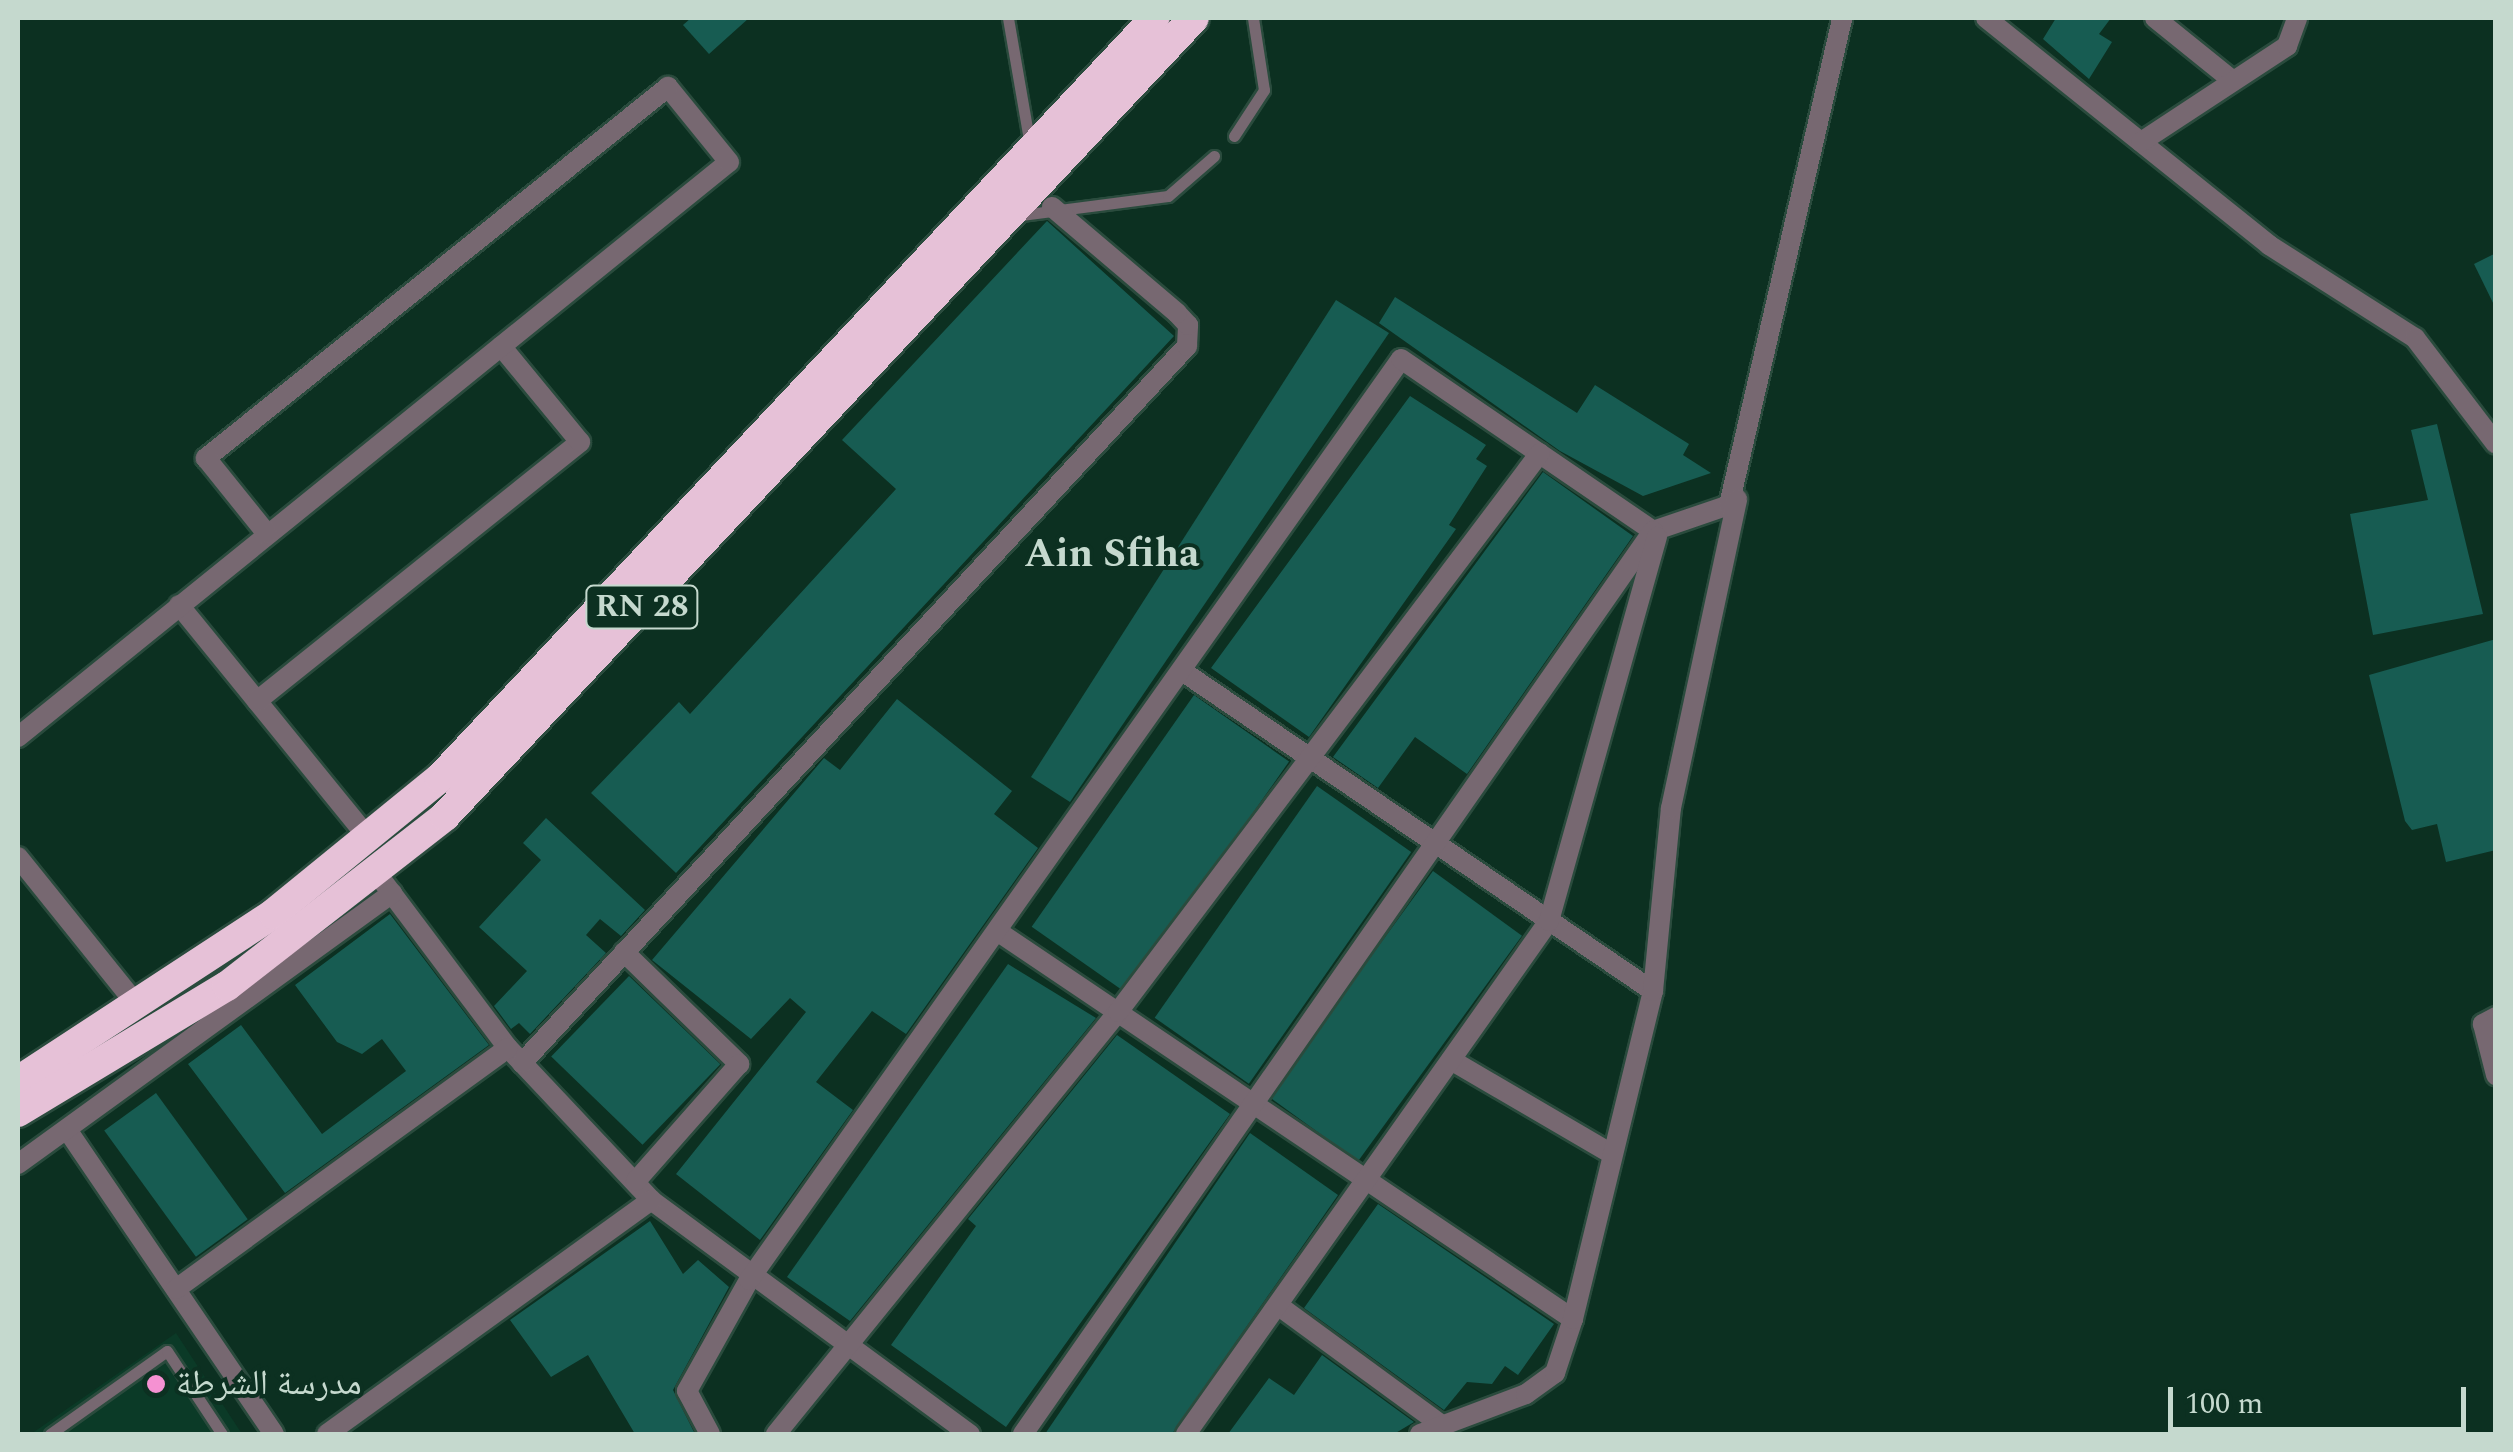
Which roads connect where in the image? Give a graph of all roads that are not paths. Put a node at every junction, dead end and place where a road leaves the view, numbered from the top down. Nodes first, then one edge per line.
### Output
1 (1008, 18) edge
2 (1156, 18) edge
3 (1194, 18) edge
4 (1254, 18) edge
5 (1842, 18) edge
6 (2154, 18) edge
7 (2297, 18) edge
8 (2000, 21) edge
9 (2232, 81) junction
10 (1234, 136) dead end
11 (2141, 142) junction
12 (1031, 150) junction
13 (1214, 156) dead end
14 (1052, 207) junction
15 (1005, 220) junction
16 (501, 346) junction
17 (2496, 444) edge
18 (1540, 453) junction
19 (1741, 477) junction
20 (1656, 530) junction
21 (267, 534) junction
22 (179, 605) junction
23 (1185, 673) junction
24 (258, 701) junction
25 (18, 737) edge
26 (1312, 760) junction
27 (370, 840) junction
28 (1436, 844) junction
29 (18, 858) edge
30 (384, 882) junction
31 (1549, 921) junction
32 (1000, 932) junction
33 (624, 952) junction
34 (1652, 991) junction
35 (137, 1005) junction
36 (1118, 1012) junction
37 (2496, 1018) edge
38 (515, 1056) junction
39 (1451, 1060) junction
40 (2496, 1075) edge
41 (18, 1080) edge
42 (1248, 1102) junction
43 (18, 1112) edge
44 (68, 1131) junction
45 (1612, 1154) junction
46 (18, 1164) edge
47 (1367, 1181) junction
48 (636, 1182) junction
49 (651, 1200) junction
50 (749, 1280) junction
51 (176, 1289) junction
52 (1278, 1306) junction
53 (1573, 1320) junction
54 (847, 1350) junction
55 (1440, 1424) junction
56 (1195, 1431) edge
57 (50, 1434) edge
58 (222, 1434) edge
59 (274, 1434) edge
60 (327, 1434) edge
61 (710, 1434) edge
62 (776, 1434) edge
63 (970, 1434) edge
64 (1022, 1434) edge
65 (1420, 1434) edge

1 - 12 lane
2 - 12 highway, RN 28
3 - 15 highway, RN 28
4 - 10 lane
5 - 19 street
6 - 9 street
7 - 9 street
8 - 11 street
9 - 11 street
11 - 17 street
12 - 27 highway, RN 28
13 - 14 lane
14 - 15 lane
14 - 33 street
15 - 30 highway, RN 28
16 - 21 street
16 - 21 street
16 - 24 street
18 - 20 street
18 - 23 street
18 - 26 street
19 - 20 street
19 - 34 street
20 - 28 street
20 - 31 street
21 - 22 street
22 - 24 street
22 - 25 street
23 - 26 street
23 - 32 street
24 - 27 street
26 - 28 street
26 - 36 street
27 - 35 highway, RN 28
28 - 31 street
28 - 42 street
29 - 35 street
30 - 38 street
30 - 43 highway, RN 28
30 - 44 street
31 - 34 street
31 - 39 street
32 - 36 street
32 - 50 street
33 - 38 street
33 - 48 street
34 - 45 street
35 - 41 highway, RN 28
36 - 42 street
36 - 54 street
37 - 40 street
38 - 48 street
38 - 51 street
39 - 45 street
39 - 47 street
42 - 47 street
42 - 64 street
44 - 46 street
44 - 51 street
45 - 53 street
47 - 52 street
47 - 53 street
48 - 49 street
49 - 50 street
49 - 60 street
50 - 54 street
50 - 61 street
51 - 59 street
52 - 55 street
52 - 56 street
53 - 55 street
54 - 62 street
54 - 63 street
55 - 65 street
57 - 58 lane

